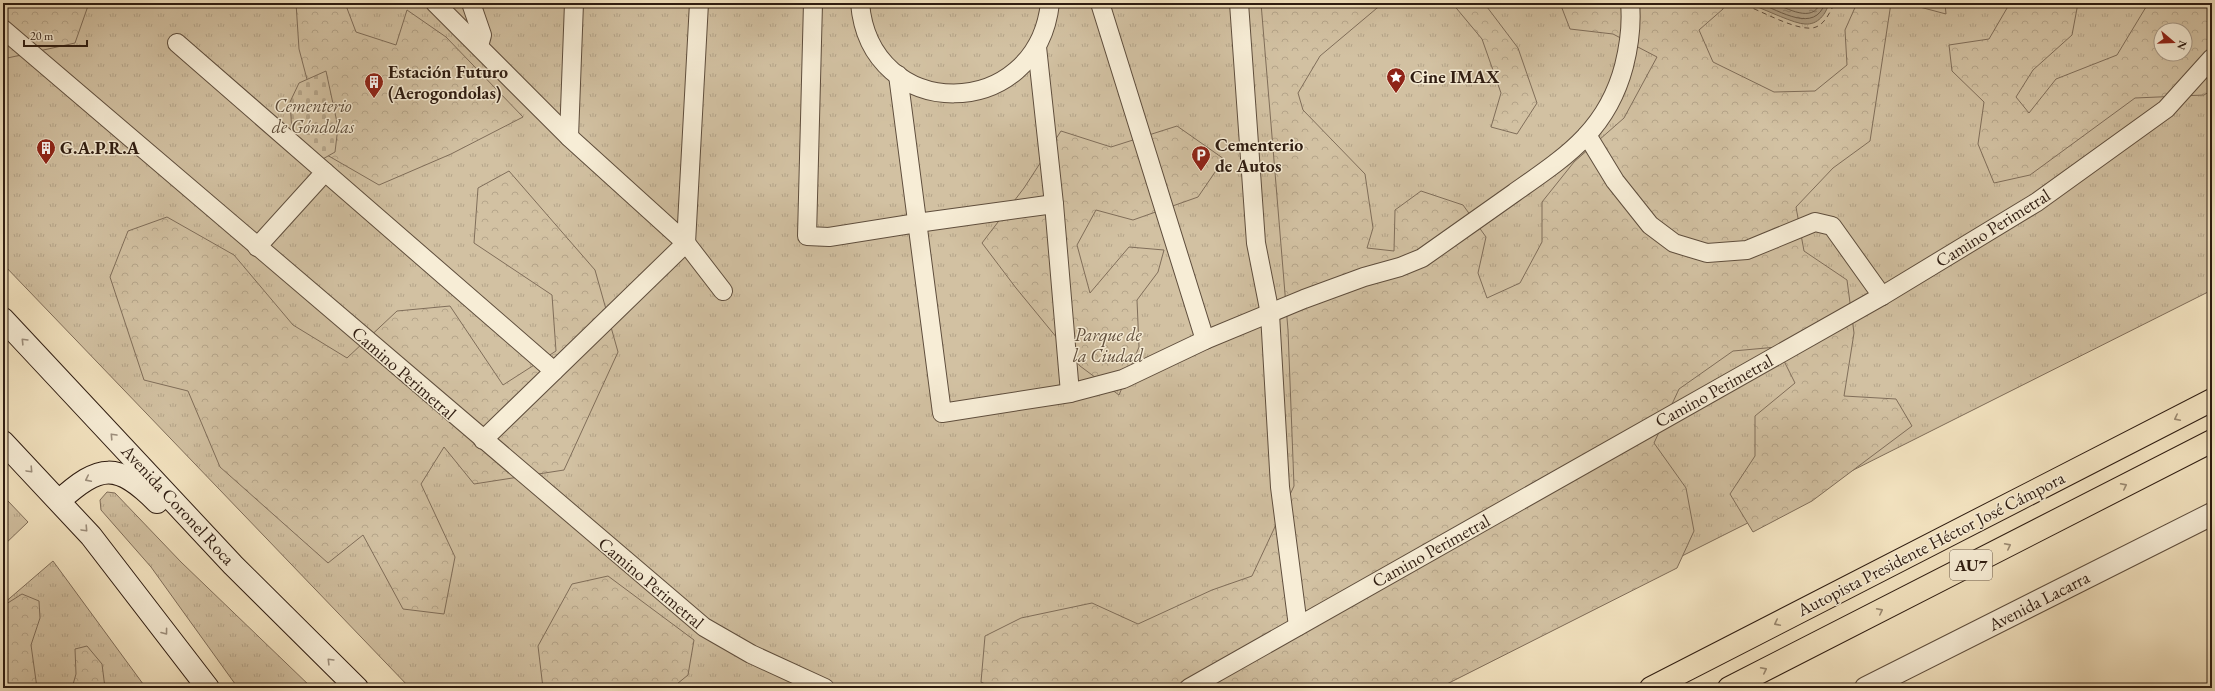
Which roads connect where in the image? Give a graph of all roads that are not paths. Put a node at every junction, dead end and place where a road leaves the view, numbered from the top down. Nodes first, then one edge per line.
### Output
1 (435, 3) edge
2 (471, 3) edge
3 (574, 3) edge
4 (699, 3) edge
5 (813, 3) edge
6 (860, 3) edge
7 (1050, 3) edge
8 (1100, 3) edge
9 (1239, 3) edge
10 (1630, 3) edge
11 (3, 29) edge
12 (177, 43) dead end
13 (479, 46) junction
14 (1037, 47) junction
15 (2212, 58) edge
16 (898, 76) junction
17 (1588, 135) junction
18 (569, 136) junction
19 (325, 172) junction
20 (1054, 204) junction
21 (917, 223) junction
22 (686, 243) junction
23 (257, 247) junction
24 (723, 291) dead end
25 (1882, 296) junction
26 (1270, 314) junction
27 (3, 319) edge
28 (1205, 340) junction
29 (554, 371) junction
30 (1070, 393) junction
31 (2212, 400) edge
32 (483, 440) junction
33 (2212, 441) edge
34 (3, 442) edge
35 (59, 501) junction
36 (2212, 514) edge
37 (233, 565) junction
38 (1298, 626) junction
39 (208, 688) edge
40 (357, 688) edge
41 (824, 688) edge
42 (1189, 688) edge
43 (1651, 688) edge
44 (1729, 688) edge
45 (1866, 688) edge

1 - 13 street
2 - 13 street
3 - 18 street
4 - 22 street
5 - 21 street
6 - 16 street
7 - 14 street
8 - 28 street
9 - 26 street
10 - 17 street
11 - 23 street, Camino Perimetral
12 - 19 street
13 - 18 street
14 - 16 street
14 - 20 street
15 - 25 street, Camino Perimetral
16 - 21 street
17 - 25 street
17 - 26 street
18 - 22 street
19 - 23 street
19 - 29 street
20 - 21 street
20 - 30 street
21 - 30 street
22 - 24 street
22 - 29 street
23 - 32 street, Camino Perimetral
25 - 38 street, Camino Perimetral
26 - 28 street
26 - 38 street
37 -> 27 main road, Avenida Coronel Roca
28 - 30 street
29 - 32 street
31 -> 43 highway, Autopista Presidente Héctor José Cámpora / AU7
32 - 41 street, Camino Perimetral
44 -> 33 highway, Autopista Presidente Héctor José Cámpora / AU7
34 -> 35 main road
37 -> 35 main road
35 -> 39 main road
36 - 45 main road, Avenida Lacarra
40 -> 37 main road, Avenida Coronel Roca
38 - 42 street, Camino Perimetral

